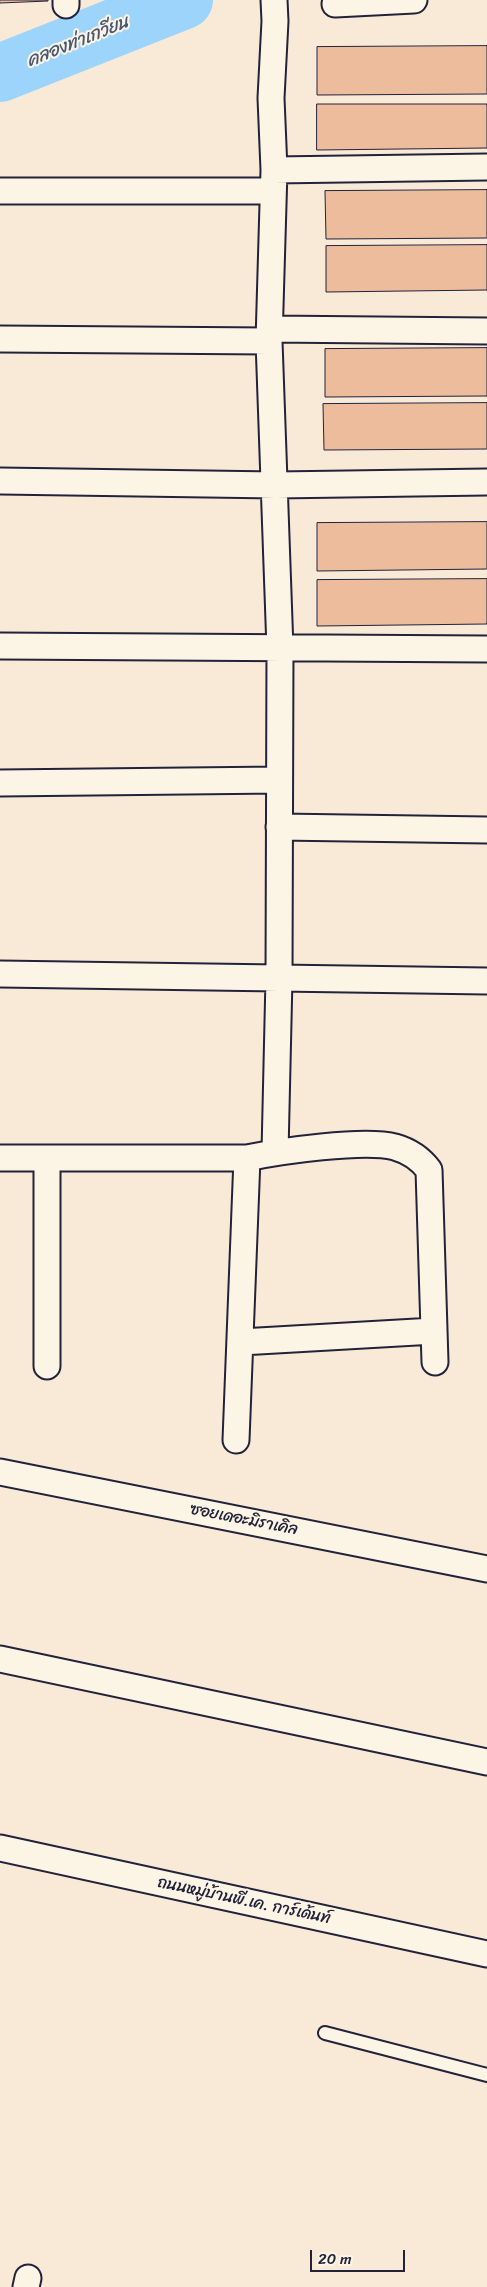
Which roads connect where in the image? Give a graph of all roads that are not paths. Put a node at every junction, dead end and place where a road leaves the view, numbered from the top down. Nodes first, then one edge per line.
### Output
1 (274, 0) edge
2 (414, 0) edge
3 (335, 4) dead end
4 (487, 167) edge
5 (273, 180) junction
6 (0, 191) edge
7 (487, 331) edge
8 (270, 335) junction
9 (0, 339) edge
10 (0, 481) edge
11 (487, 482) edge
12 (276, 485) junction
13 (0, 646) edge
14 (280, 649) junction
15 (487, 649) edge
16 (279, 780) junction
17 (0, 783) edge
18 (279, 827) junction
19 (487, 830) edge
20 (0, 974) edge
21 (279, 978) junction
22 (487, 981) edge
23 (275, 1152) junction
24 (0, 1158) edge
25 (247, 1158) junction
26 (47, 1159) junction
27 (434, 1331) junction
28 (241, 1342) junction
29 (435, 1362) dead end
30 (46, 1366) dead end
31 (236, 1440) dead end
32 (0, 1472) edge
33 (487, 1569) edge
34 (0, 1660) edge
35 (487, 1762) edge
36 (0, 1848) edge
37 (487, 1954) edge
38 (325, 2033) dead end
39 (487, 2075) edge

1 - 5 street
2 - 3 street
4 - 5 street
5 - 6 street
5 - 8 street
7 - 8 street
8 - 9 street
8 - 12 street
10 - 12 street
11 - 12 street
12 - 14 street
13 - 14 street
14 - 15 street
14 - 16 street
16 - 17 street
16 - 18 street
18 - 19 street
18 - 21 street
20 - 21 street
21 - 22 street
21 - 23 street
23 - 25 street
23 - 27 street
24 - 26 street
25 - 26 street
25 - 28 street
26 - 30 street
27 - 28 street
27 - 29 street
28 - 31 street
32 - 33 street, ซอยเดอะมิราเคิล
34 - 35 street
36 - 37 street, ถนนหมู่บ้านพี.เค. การ์เด้นท์
38 - 39 lane

